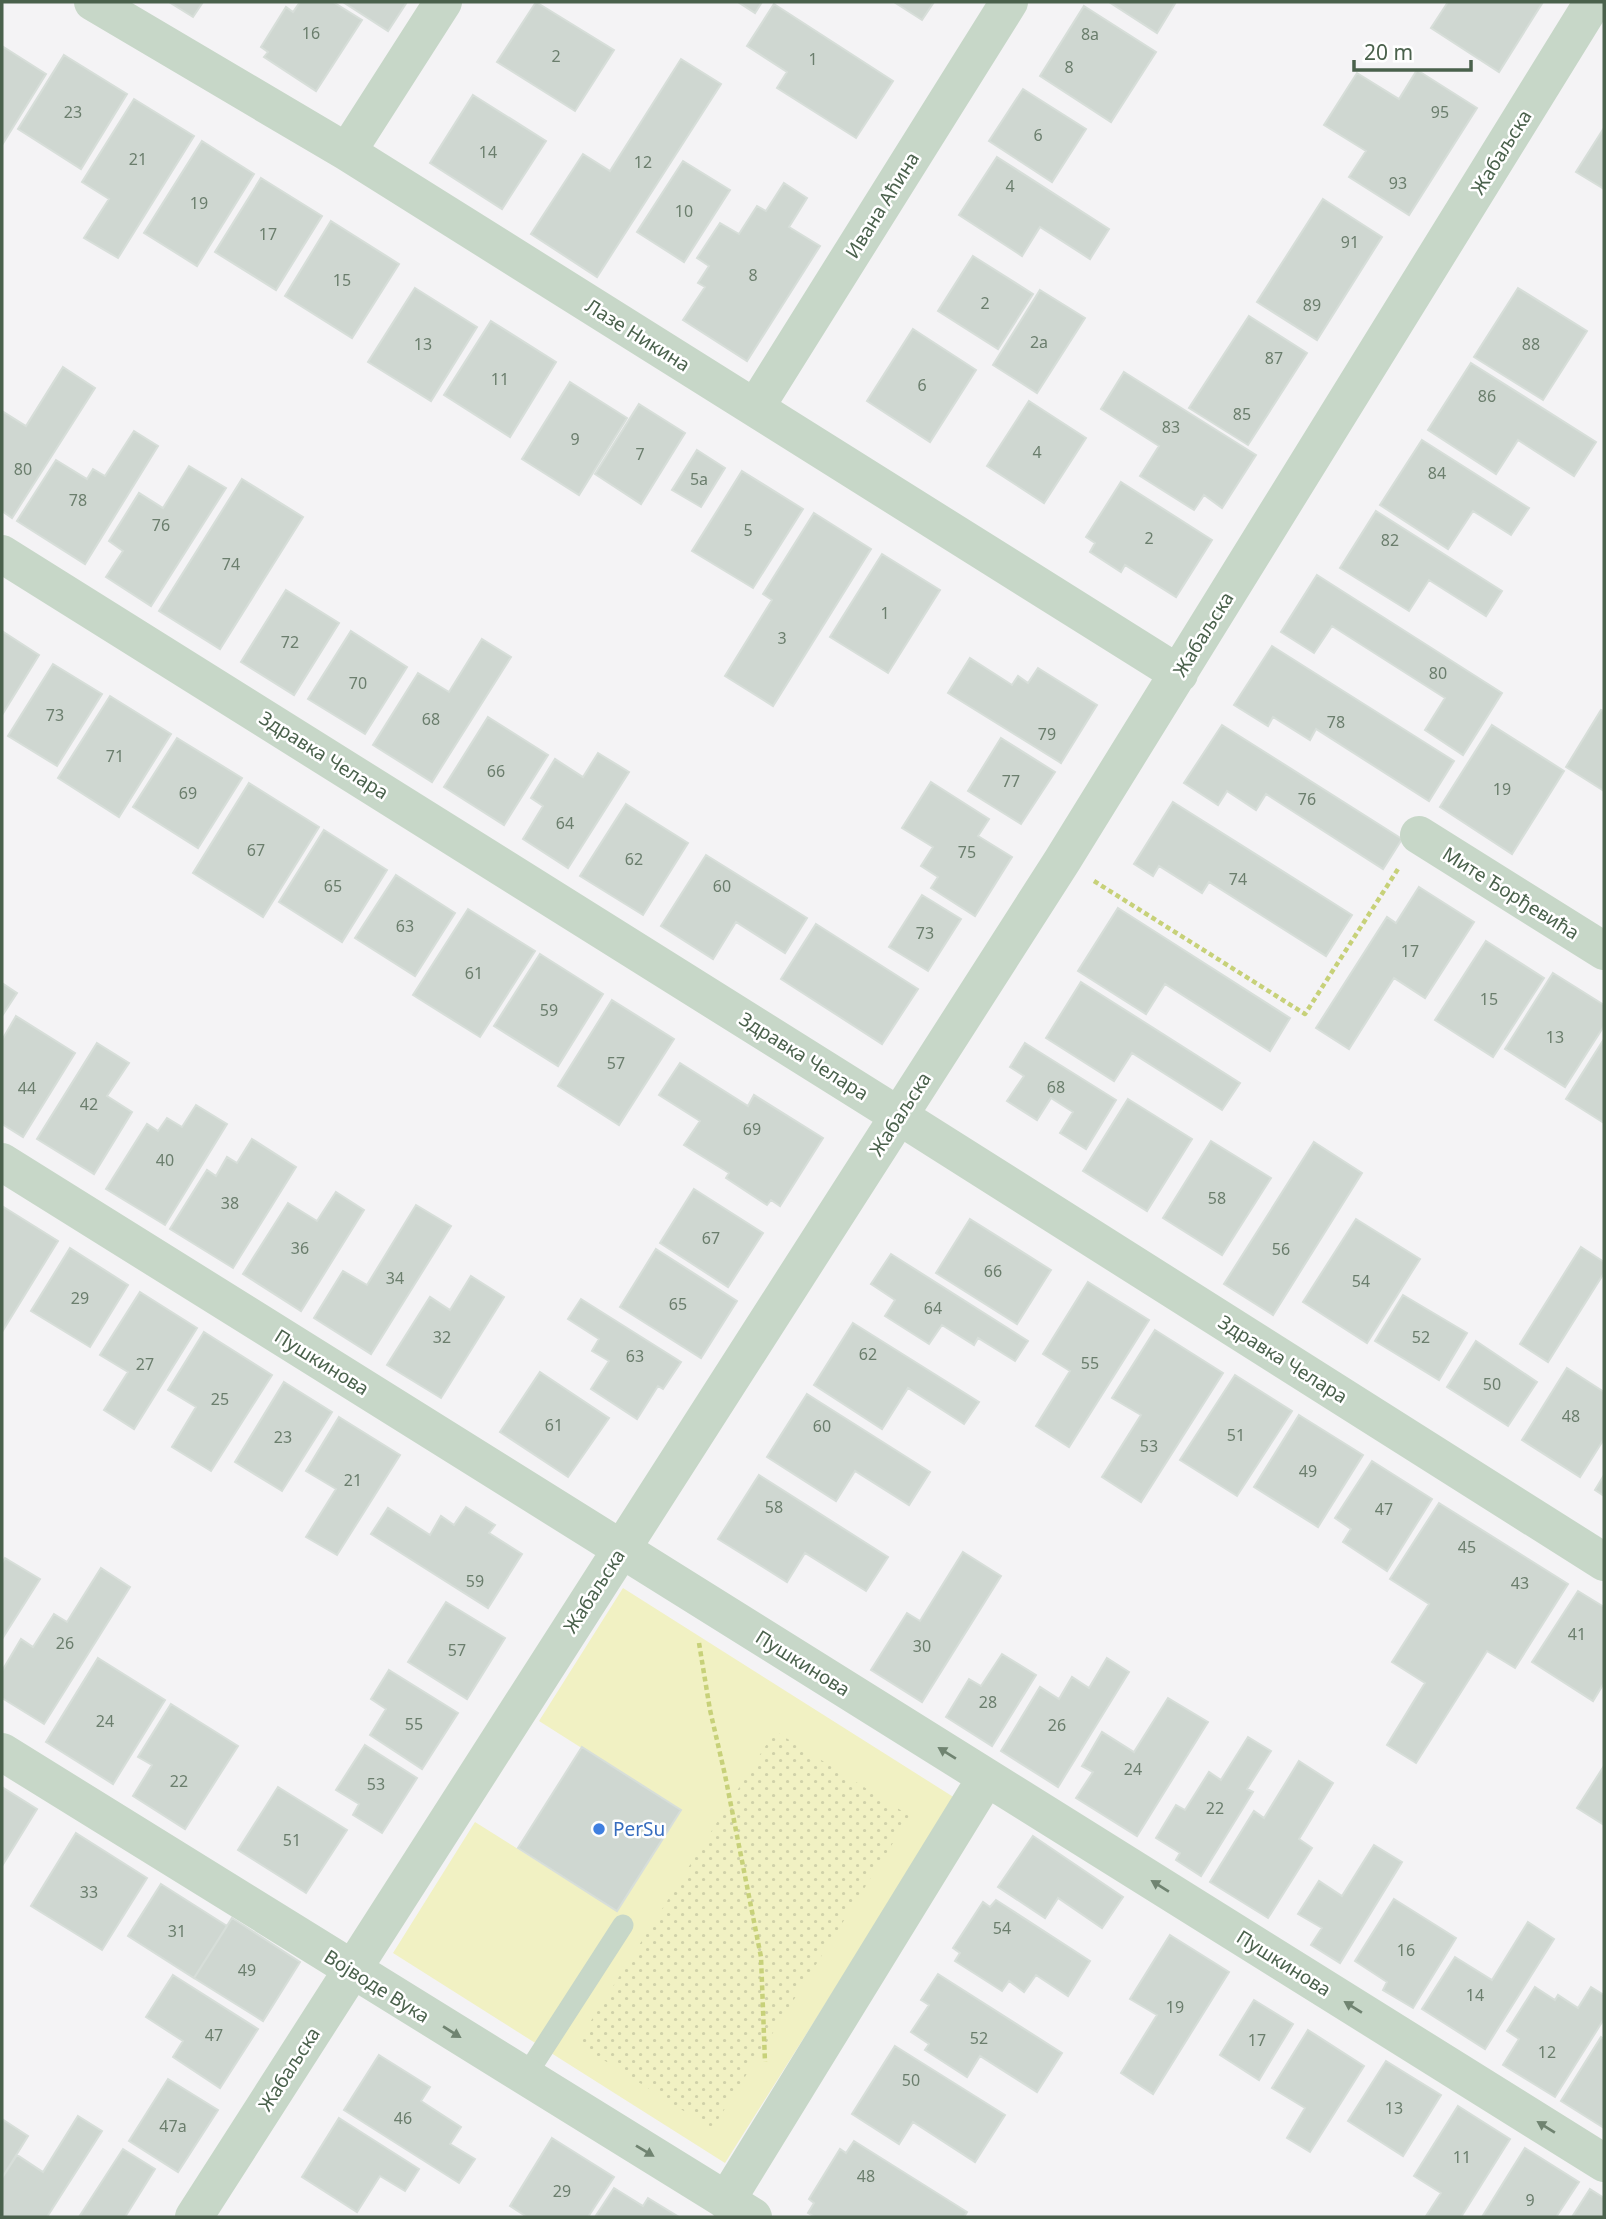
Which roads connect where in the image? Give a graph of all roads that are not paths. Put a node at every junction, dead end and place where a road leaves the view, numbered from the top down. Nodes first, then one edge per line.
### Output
1 (93, 2) edge
2 (443, 2) edge
3 (1009, 2) edge
4 (1593, 2) edge
5 (347, 152) junction
6 (755, 408) junction
7 (2, 554) edge
8 (1179, 674) junction
9 (1419, 835) road end
10 (1604, 951) edge
11 (899, 1116) junction
12 (2, 1162) edge
13 (620, 1549) junction
14 (1604, 1562) edge
15 (2, 1752) edge
16 (986, 1778) junction
17 (623, 1925) dead end
18 (352, 1970) junction
19 (525, 2077) junction
20 (1604, 2164) edge
21 (740, 2209) edge
22 (194, 2217) edge

1 - 5 street, Лазе Никина
2 - 5 street
3 - 6 street, Ивана Аћина
4 - 8 street, Жабаљска
5 - 6 street, Лазе Никина
6 - 8 street, Лазе Никина
7 - 11 street, Здравка Челара
8 - 11 street, Жабаљска
9 - 10 street, Мите Ђорђевића
11 - 13 street, Жабаљска
11 - 14 street, Здравка Челара
12 - 13 street, Пушкинова
16 -> 13 street, Пушкинова
13 - 18 street, Жабаљска
15 - 18 street, Војводе Вука
20 -> 16 street, Пушкинова
16 - 21 street
17 - 19 lane
18 -> 19 street, Војводе Вука
18 - 22 street, Жабаљска
19 -> 21 street, Војводе Вука

